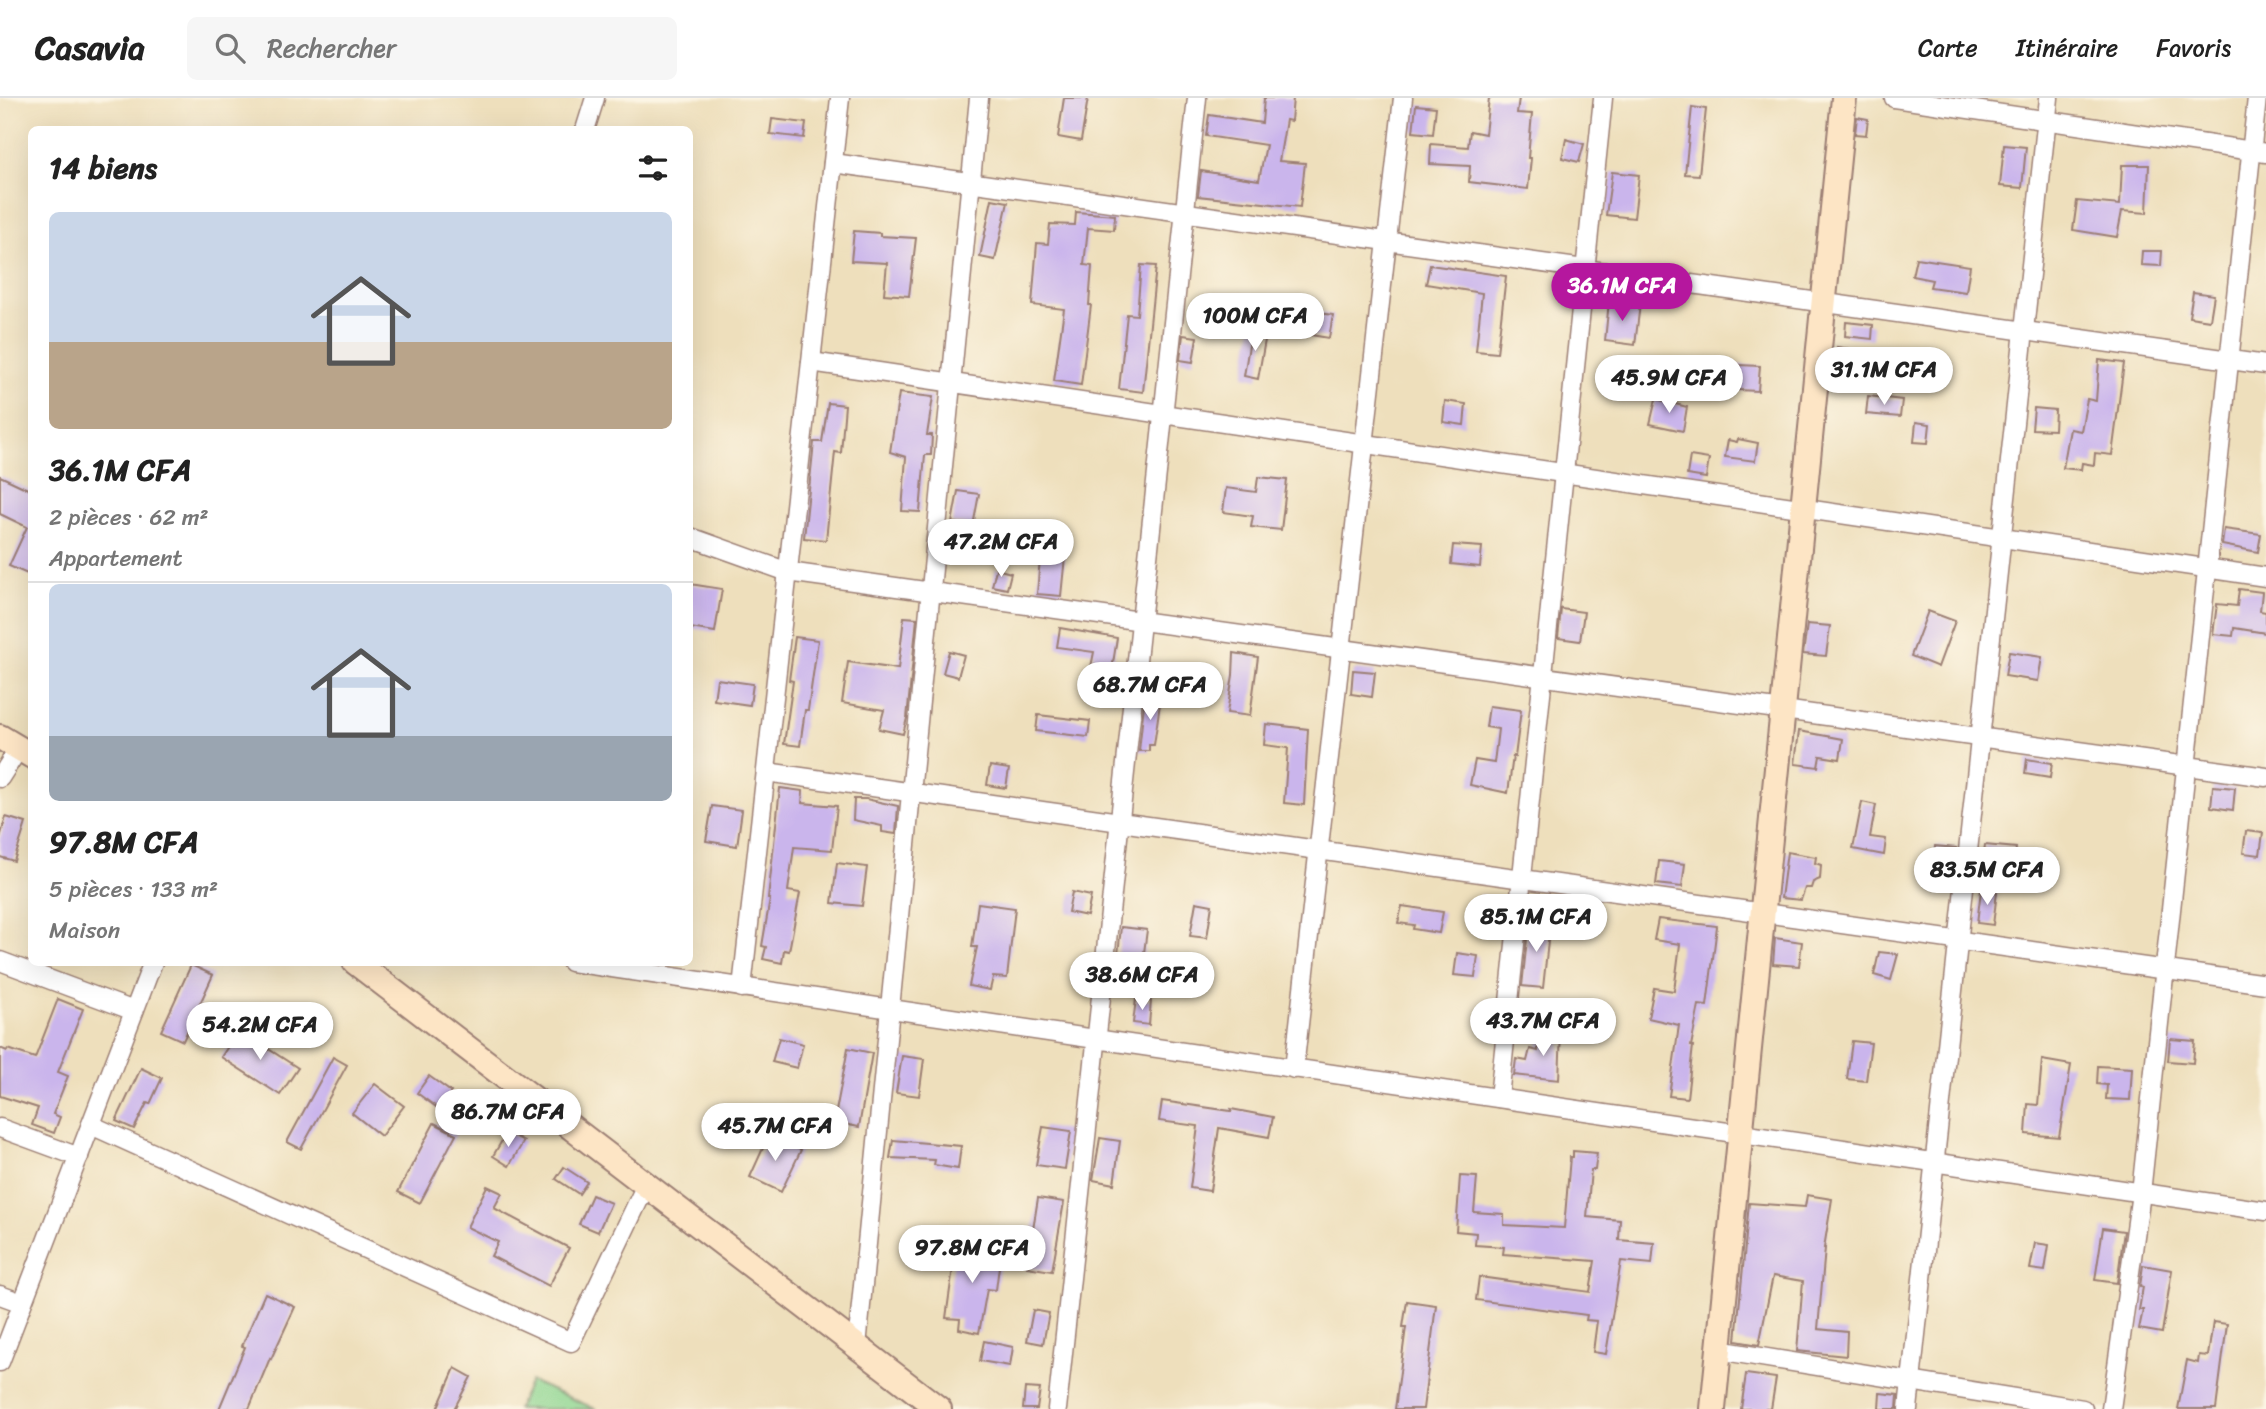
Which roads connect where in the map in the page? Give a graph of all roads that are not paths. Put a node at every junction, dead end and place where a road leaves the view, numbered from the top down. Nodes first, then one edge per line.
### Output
1 (595, 98) edge
2 (840, 98) edge
3 (979, 98) edge
4 (1197, 98) edge
5 (1403, 98) edge
6 (1603, 98) edge
7 (1844, 98) edge
8 (1894, 98) edge
9 (2049, 98) edge
10 (2257, 98) edge
11 (2046, 121) junction
12 (586, 126) edge
13 (2259, 152) edge
14 (833, 163) junction
15 (971, 183) junction
16 (1185, 213) junction
17 (1387, 241) junction
18 (1585, 269) junction
19 (1824, 302) junction
20 (2024, 331) junction
21 (2229, 359) junction
22 (811, 362) junction
23 (2266, 365) edge
24 (951, 383) junction
25 (1163, 414) junction
26 (1364, 444) junction
27 (1564, 473) junction
28 (1803, 509) junction
29 (693, 538) edge
30 (2002, 538) junction
31 (2207, 568) junction
32 (788, 572) junction
33 (2266, 577) edge
34 (931, 592) junction
35 (1141, 621) junction
36 (1341, 649) junction
37 (1542, 677) junction
38 (1783, 710) junction
39 (1980, 737) junction
40 (17, 747) edge
41 (2186, 766) junction
42 (766, 772) junction
43 (2266, 777) edge
44 (0, 778) edge
45 (911, 793) junction
46 (1119, 822) junction
47 (1318, 850) junction
48 (1521, 879) junction
49 (1762, 913) junction
50 (1959, 941) junction
51 (0, 961) edge
52 (151, 966) edge
53 (360, 966) edge
54 (597, 966) edge
55 (2164, 969) junction
56 (2266, 984) edge
57 (742, 988) junction
58 (890, 1009) junction
59 (134, 1011) junction
60 (1096, 1040) junction
61 (1294, 1069) junction
62 (1499, 1098) junction
63 (91, 1125) junction
64 (0, 1128) edge
65 (1741, 1134) junction
66 (79, 1157) junction
67 (1935, 1163) junction
68 (646, 1185) junction
69 (2141, 1193) junction
70 (2266, 1211) edge
71 (0, 1295) edge
72 (22, 1303) junction
73 (857, 1346) junction
74 (1718, 1350) junction
75 (0, 1362) edge
76 (1911, 1382) junction
77 (939, 1409) edge
78 (1057, 1409) edge
79 (1713, 1409) edge
80 (1909, 1409) edge
81 (2083, 1409) edge
82 (2111, 1409) edge

1 - 12 street
2 - 14 street
3 - 15 street
4 - 16 street
5 - 17 street
6 - 18 street
7 - 19 main road
8 - 11 street
9 - 11 street
10 - 13 street
11 - 13 street
11 - 20 street
13 - 21 street
14 - 15 street
14 - 22 street
15 - 16 street
15 - 24 street
16 - 17 street
16 - 25 street
17 - 18 street
17 - 26 street
18 - 19 street
18 - 27 street
19 - 20 street
19 - 28 main road
20 - 21 street
20 - 30 street
21 - 23 street
21 - 31 street
22 - 24 street
22 - 32 street
24 - 25 street
24 - 34 street
25 - 26 street
25 - 35 street
26 - 27 street
26 - 36 street
27 - 28 street
27 - 37 street
28 - 30 street
28 - 38 main road
29 - 32 street
30 - 31 street
30 - 39 street
31 - 33 street
31 - 41 street
32 - 34 street
32 - 42 street
34 - 35 street
34 - 45 street
35 - 36 street
35 - 46 street
36 - 37 street
36 - 47 street
37 - 38 street
37 - 48 street
38 - 39 street
38 - 49 main road
39 - 41 street
39 - 50 street
40 - 44 street
41 - 43 street
41 - 55 street
42 - 45 street
42 - 57 street
45 - 46 street
45 - 58 street
46 - 47 street
46 - 60 street
47 - 48 street
47 - 61 street
48 - 49 street
48 - 62 street
49 - 50 street
49 - 65 main road
50 - 55 street
50 - 67 street
51 - 59 street
52 - 59 street
53 - 68 main road
54 - 57 street
55 - 56 street
55 - 69 street
57 - 58 street
58 - 60 street
58 - 73 street
59 - 63 street
60 - 61 street
60 - 78 street
61 - 62 street
62 - 65 street
63 - 66 street
63 - 68 street
64 - 66 street
65 - 67 street
65 - 74 main road
66 - 72 street
67 - 69 street
67 - 76 street
68 - 73 main road
69 - 70 street
69 - 82 street
71 - 72 street
72 - 75 street
73 - 77 main road
74 - 76 street
74 - 79 main road
76 - 80 street
76 - 81 street

